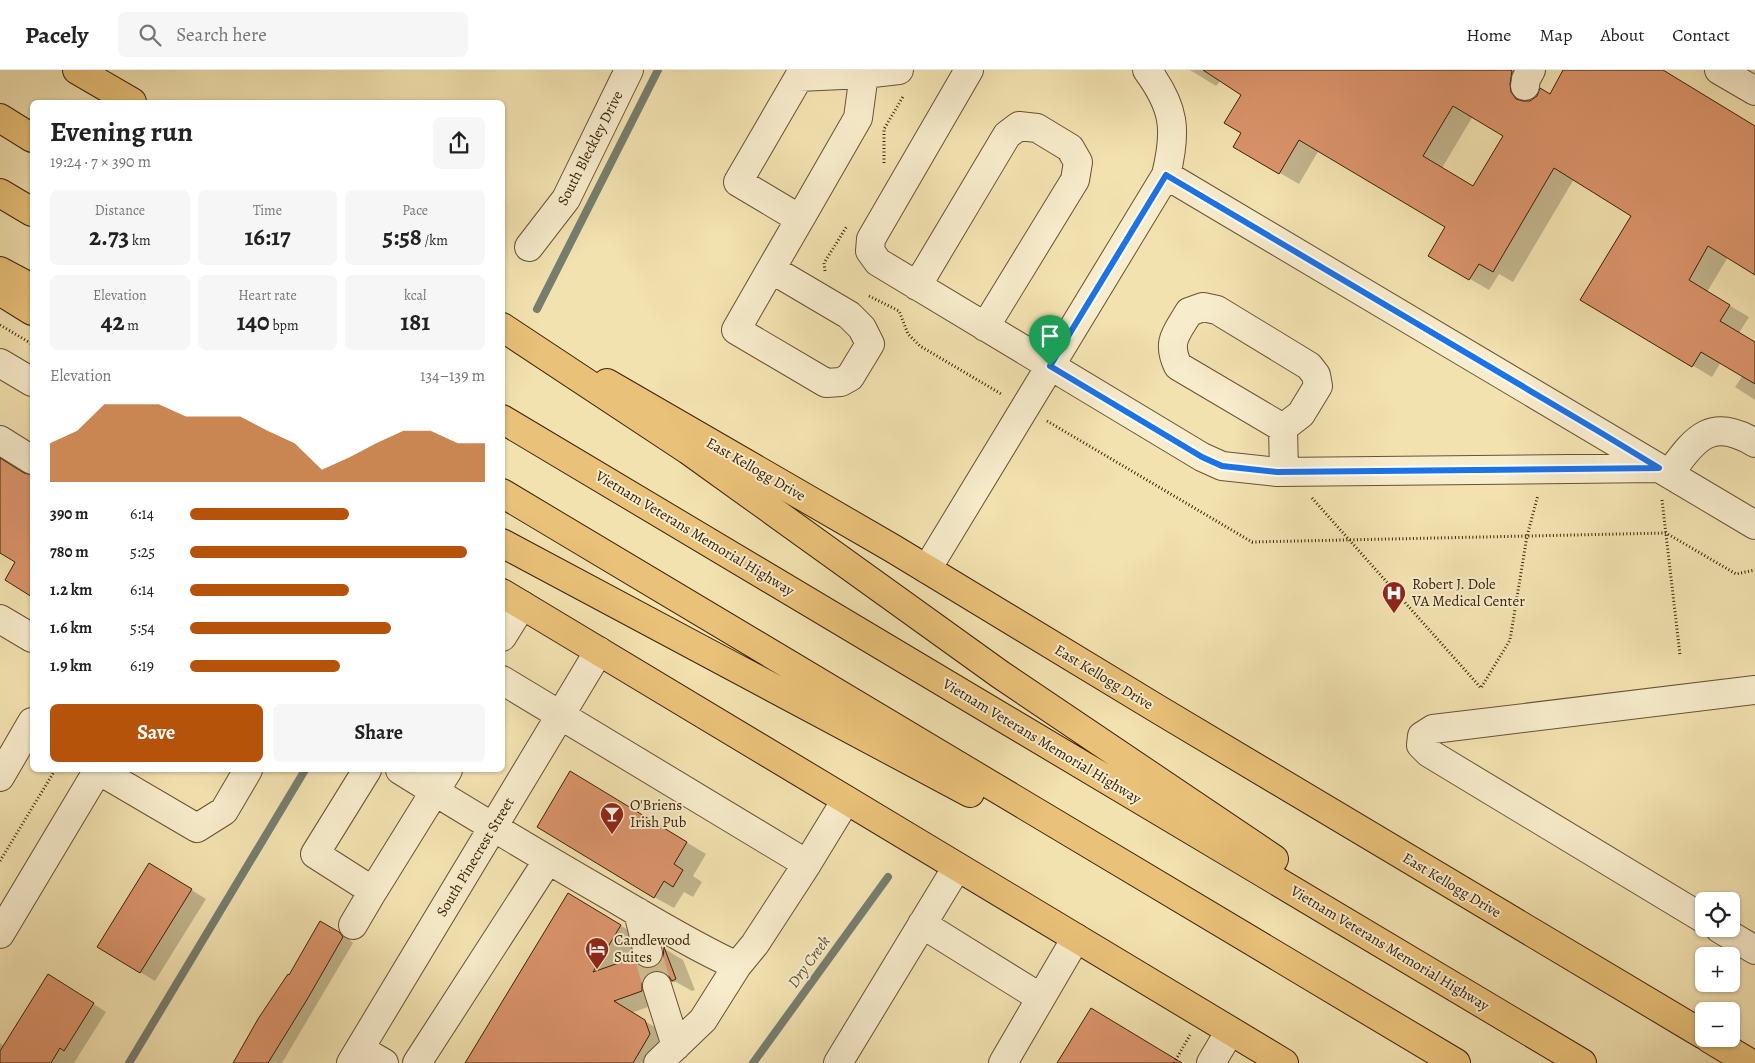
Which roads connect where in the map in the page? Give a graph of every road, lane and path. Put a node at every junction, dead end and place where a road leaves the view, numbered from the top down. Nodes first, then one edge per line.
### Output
1 (77, 70) edge
2 (629, 70) edge
3 (1146, 70) edge
4 (1719, 70) edge
5 (864, 72) edge
6 (799, 73) edge
7 (959, 76) edge
8 (903, 80) edge
9 (1755, 91) edge
10 (129, 100) edge
11 (0, 118) edge
12 (30, 137) edge
13 (884, 166) dead end
14 (1166, 175) junction
15 (0, 192) edge
16 (30, 211) edge
17 (800, 219) junction
18 (849, 222) dead end
19 (529, 247) dead end
20 (771, 269) junction
21 (0, 271) edge
22 (825, 273) dead end
23 (917, 286) junction
24 (30, 287) edge
25 (0, 291) edge
26 (866, 294) dead end
27 (30, 310) edge
28 (505, 324) edge
29 (0, 325) edge
30 (985, 327) junction
31 (505, 329) edge
32 (30, 343) edge
33 (0, 362) edge
34 (1050, 366) junction
35 (30, 381) edge
36 (1024, 408) junction
37 (505, 420) edge
38 (1283, 428) junction
39 (0, 440) edge
40 (1755, 443) edge
41 (30, 459) edge
42 (1284, 472) junction
43 (1663, 479) junction
44 (1539, 490) dead end
45 (505, 495) edge
46 (1311, 495) dead end
47 (1755, 525) edge
48 (1666, 533) junction
49 (1527, 536) junction
50 (1348, 540) junction
51 (505, 545) edge
52 (927, 569) junction
53 (1755, 570) edge
54 (512, 599) edge
55 (0, 619) edge
56 (505, 626) edge
57 (30, 637) edge
58 (599, 651) junction
59 (1680, 655) dead end
60 (505, 682) edge
61 (1755, 690) edge
62 (561, 715) junction
63 (30, 725) edge
64 (54, 772) edge
65 (97, 772) edge
66 (101, 772) edge
67 (247, 772) edge
68 (366, 772) edge
69 (407, 772) edge
70 (0, 777) edge
71 (441, 781) edge
72 (846, 800) junction
73 (493, 828) junction
74 (548, 860) junction
75 (0, 861) edge
76 (807, 864) junction
77 (957, 867) junction
78 (373, 891) junction
79 (638, 912) junction
80 (1695, 914) edge
81 (922, 924) junction
82 (353, 925) dead end
83 (0, 934) edge
84 (1733, 937) edge
85 (1076, 938) junction
86 (1755, 950) edge
87 (648, 953) tunnel mouth
88 (1291, 965) junction
89 (737, 966) junction
90 (657, 986) tunnel mouth
91 (1041, 998) junction
92 (1522, 1027) junction
93 (1695, 1030) edge
94 (1230, 1031) junction
95 (1190, 1035) dead end
96 (1723, 1047) edge
97 (667, 1054) edge
98 (355, 1056) edge
99 (384, 1063) edge
100 (417, 1063) edge
101 (838, 1063) edge
102 (1003, 1063) edge
103 (1174, 1063) edge
104 (1211, 1063) edge
105 (1284, 1063) edge
106 (1456, 1063) edge
107 (1582, 1063) edge
108 (1750, 1063) edge

1 - 10 main road
2 - 19 street, South Bleckley Drive
3 - 14 street
4 - 9 street
5 - 6 street
5 - 8 street
5 - 17 street
6 - 17 street
7 - 23 street
8 - 13 path
11 - 12 main road
14 - 34 street
14 - 43 street
15 - 16 main road
17 - 20 street
18 - 22 path
20 - 20 street
21 - 24 main road
23 - 30 street
23 - 30 street
25 - 27 main road
26 - 36 path
28 - 52 main road, East Kellogg Drive
29 - 32 path
30 - 34 street
31 - 92 main road
33 - 35 street
34 - 36 street
34 - 42 street
36 - 50 path
36 - 52 street
37 - 92 main road, Vietnam Veterans Memorial Highway
38 - 38 street
38 - 42 street
39 - 41 street
40 - 43 street
42 - 43 street
43 - 47 street
43 - 48 path
44 - 49 path
45 - 88 main road
46 - 50 path
48 - 49 path
48 - 53 path
48 - 59 path
49 - 50 path
49 - 50 path
51 - 88 main road
52 - 93 main road, East Kellogg Drive
54 - 56 street
54 - 58 main road
55 - 57 street
58 - 62 street, South Pinecrest Street
58 - 72 main road
60 - 62 street
61 - 80 street
62 - 73 street, South Pinecrest Street
62 - 76 street
63 - 70 street
64 - 75 path
65 - 83 street
66 - 67 street
68 - 78 street
69 - 71 street
71 - 73 street
71 - 78 street
72 - 76 street
72 - 77 main road
73 - 74 street
73 - 98 street, South Pinecrest Street
74 - 79 street
74 - 100 street
76 - 89 street
77 - 81 street
77 - 85 main road
78 - 82 street
79 - 87 street
79 - 89 street
81 - 91 street
81 - 101 street
84 - 86 street
85 - 91 street
85 - 94 main road
88 - 106 main road
89 - 97 street
90 - 97 street
91 - 102 street
92 - 107 main road, Vietnam Veterans Memorial Highway
94 - 104 street
94 - 105 main road
95 - 103 path
96 - 108 main road
98 - 99 street

